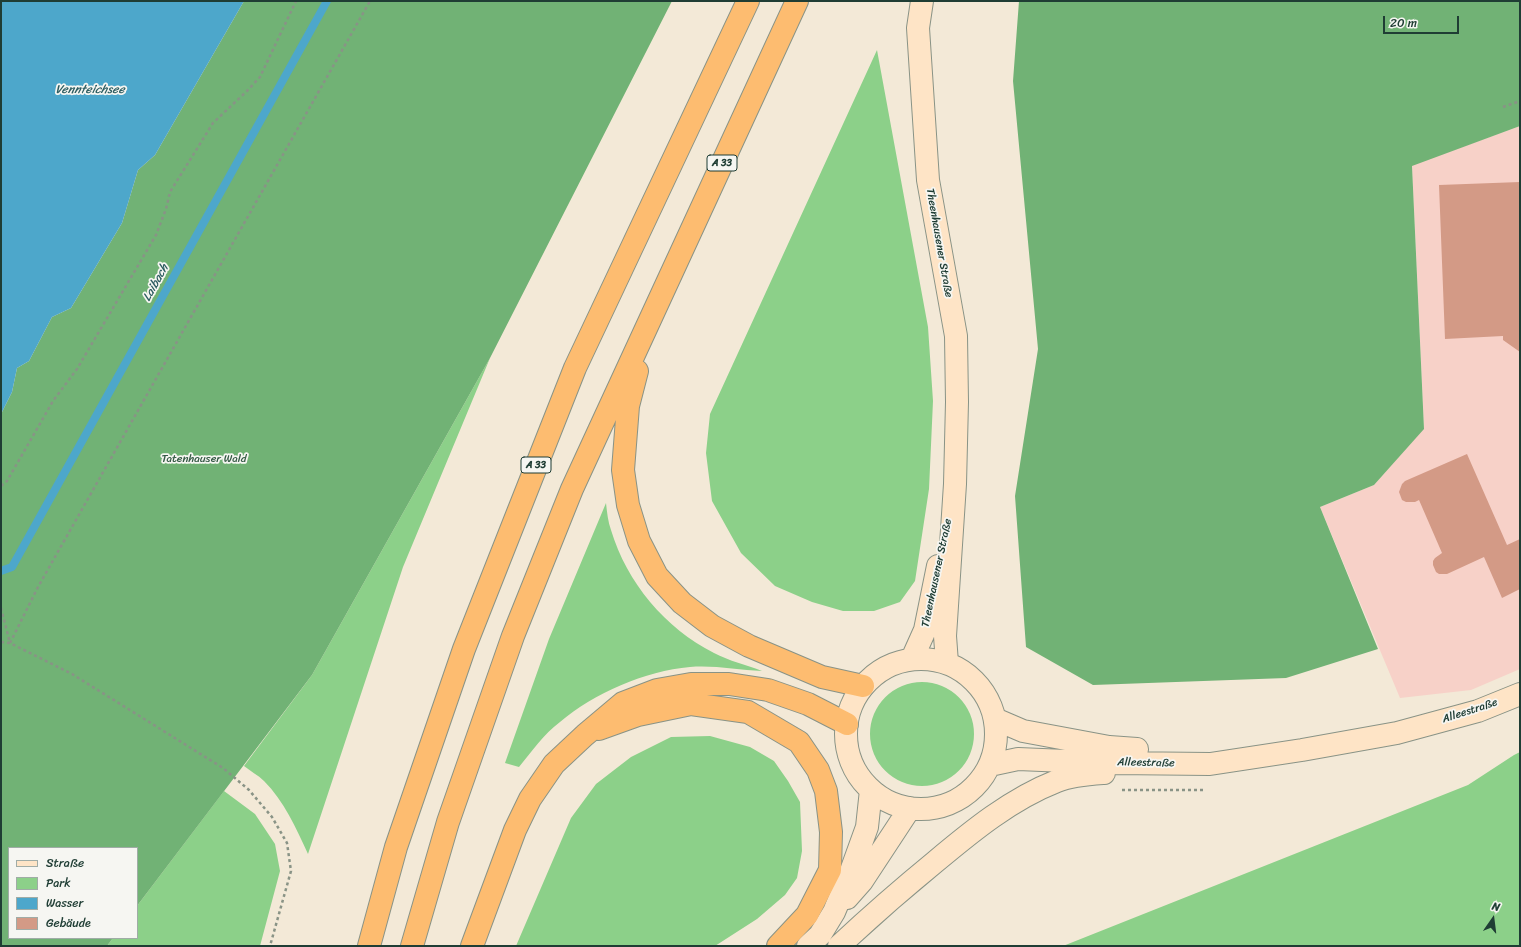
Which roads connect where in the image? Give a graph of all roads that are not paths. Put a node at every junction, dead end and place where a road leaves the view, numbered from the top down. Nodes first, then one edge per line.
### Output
1 (748, 1) edge
2 (797, 1) edge
3 (922, 1) edge
4 (647, 324) junction
5 (955, 484) junction
6 (912, 659) junction
7 (947, 663) junction
8 (863, 686) junction
9 (1520, 694) edge
10 (995, 720) junction
11 (847, 724) junction
12 (585, 735) junction
13 (1302, 750) junction
14 (1210, 764) junction
15 (990, 765) junction
16 (871, 790) junction
17 (910, 808) junction
18 (834, 912) junction
19 (368, 946) edge
20 (412, 946) edge
21 (472, 946) edge
22 (778, 946) edge
23 (808, 946) edge
24 (839, 946) edge

1 - 19 highway, A 33
2 - 4 highway, A 33
3 - 5 main road, Theenhausener Straße
4 - 8 highway
4 - 20 highway, A 33
5 - 6 main road, Theenhausener Straße
5 - 7 main road, Theenhausener Straße
6 - 7 main road
6 - 8 main road
7 - 10 main road
8 - 11 main road
9 - 13 main road, Alleestraße
10 - 13 main road, Alleestraße
10 - 15 main road
11 - 12 highway
11 - 16 main road
12 - 21 highway
12 - 22 highway
13 - 14 main road, Alleestraße
14 - 15 main road, Alleestraße
14 - 24 main road
15 - 17 main road
16 - 17 main road
16 - 18 main road
17 - 18 main road
18 - 23 main road

